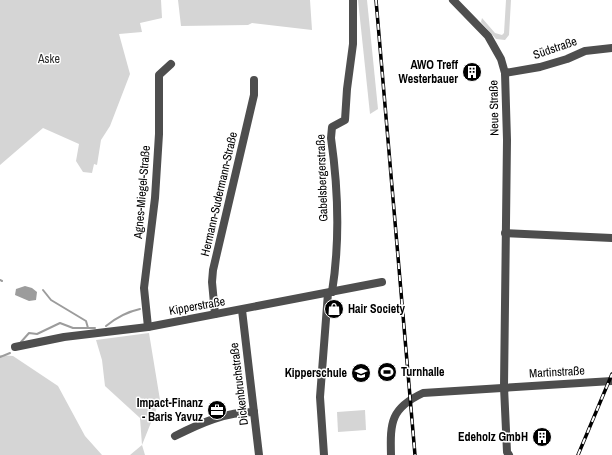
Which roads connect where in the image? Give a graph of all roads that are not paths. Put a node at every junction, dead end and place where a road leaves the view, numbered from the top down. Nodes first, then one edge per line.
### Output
1 (353, 0) edge
2 (453, 0) edge
3 (612, 48) edge
4 (172, 64) dead end
5 (505, 73) junction
6 (254, 80) dead end
7 (505, 233) junction
8 (612, 238) edge
9 (382, 282) dead end
10 (330, 292) junction
11 (242, 310) junction
12 (215, 314) junction
13 (148, 327) junction
14 (15, 348) dead end
15 (612, 381) edge
16 (504, 387) junction
17 (254, 412) junction
18 (175, 436) dead end
19 (259, 455) edge
20 (324, 455) edge
21 (391, 455) edge
22 (509, 455) edge

1 - 10 street, Gabelsbergerstraße
2 - 5 street, Neue Straße
3 - 5 street, Südstraße
4 - 13 street, Agnes-Miegel-Straße
5 - 7 street, Neue Straße
6 - 12 street, Hermann-Sudermann-Straße
7 - 8 street
7 - 16 street, Neue Straße
9 - 10 street, Kipperstraße
10 - 11 street, Kipperstraße
10 - 20 street, Gabelsbergerstraße
11 - 12 street, Kipperstraße
11 - 17 street, Dickenbruchstraße
12 - 13 street, Kipperstraße
13 - 14 street, Kipperstraße
15 - 16 street, Martinstraße
16 - 21 street, Martinstraße
16 - 22 street
17 - 18 street
17 - 19 street, Dickenbruchstraße

